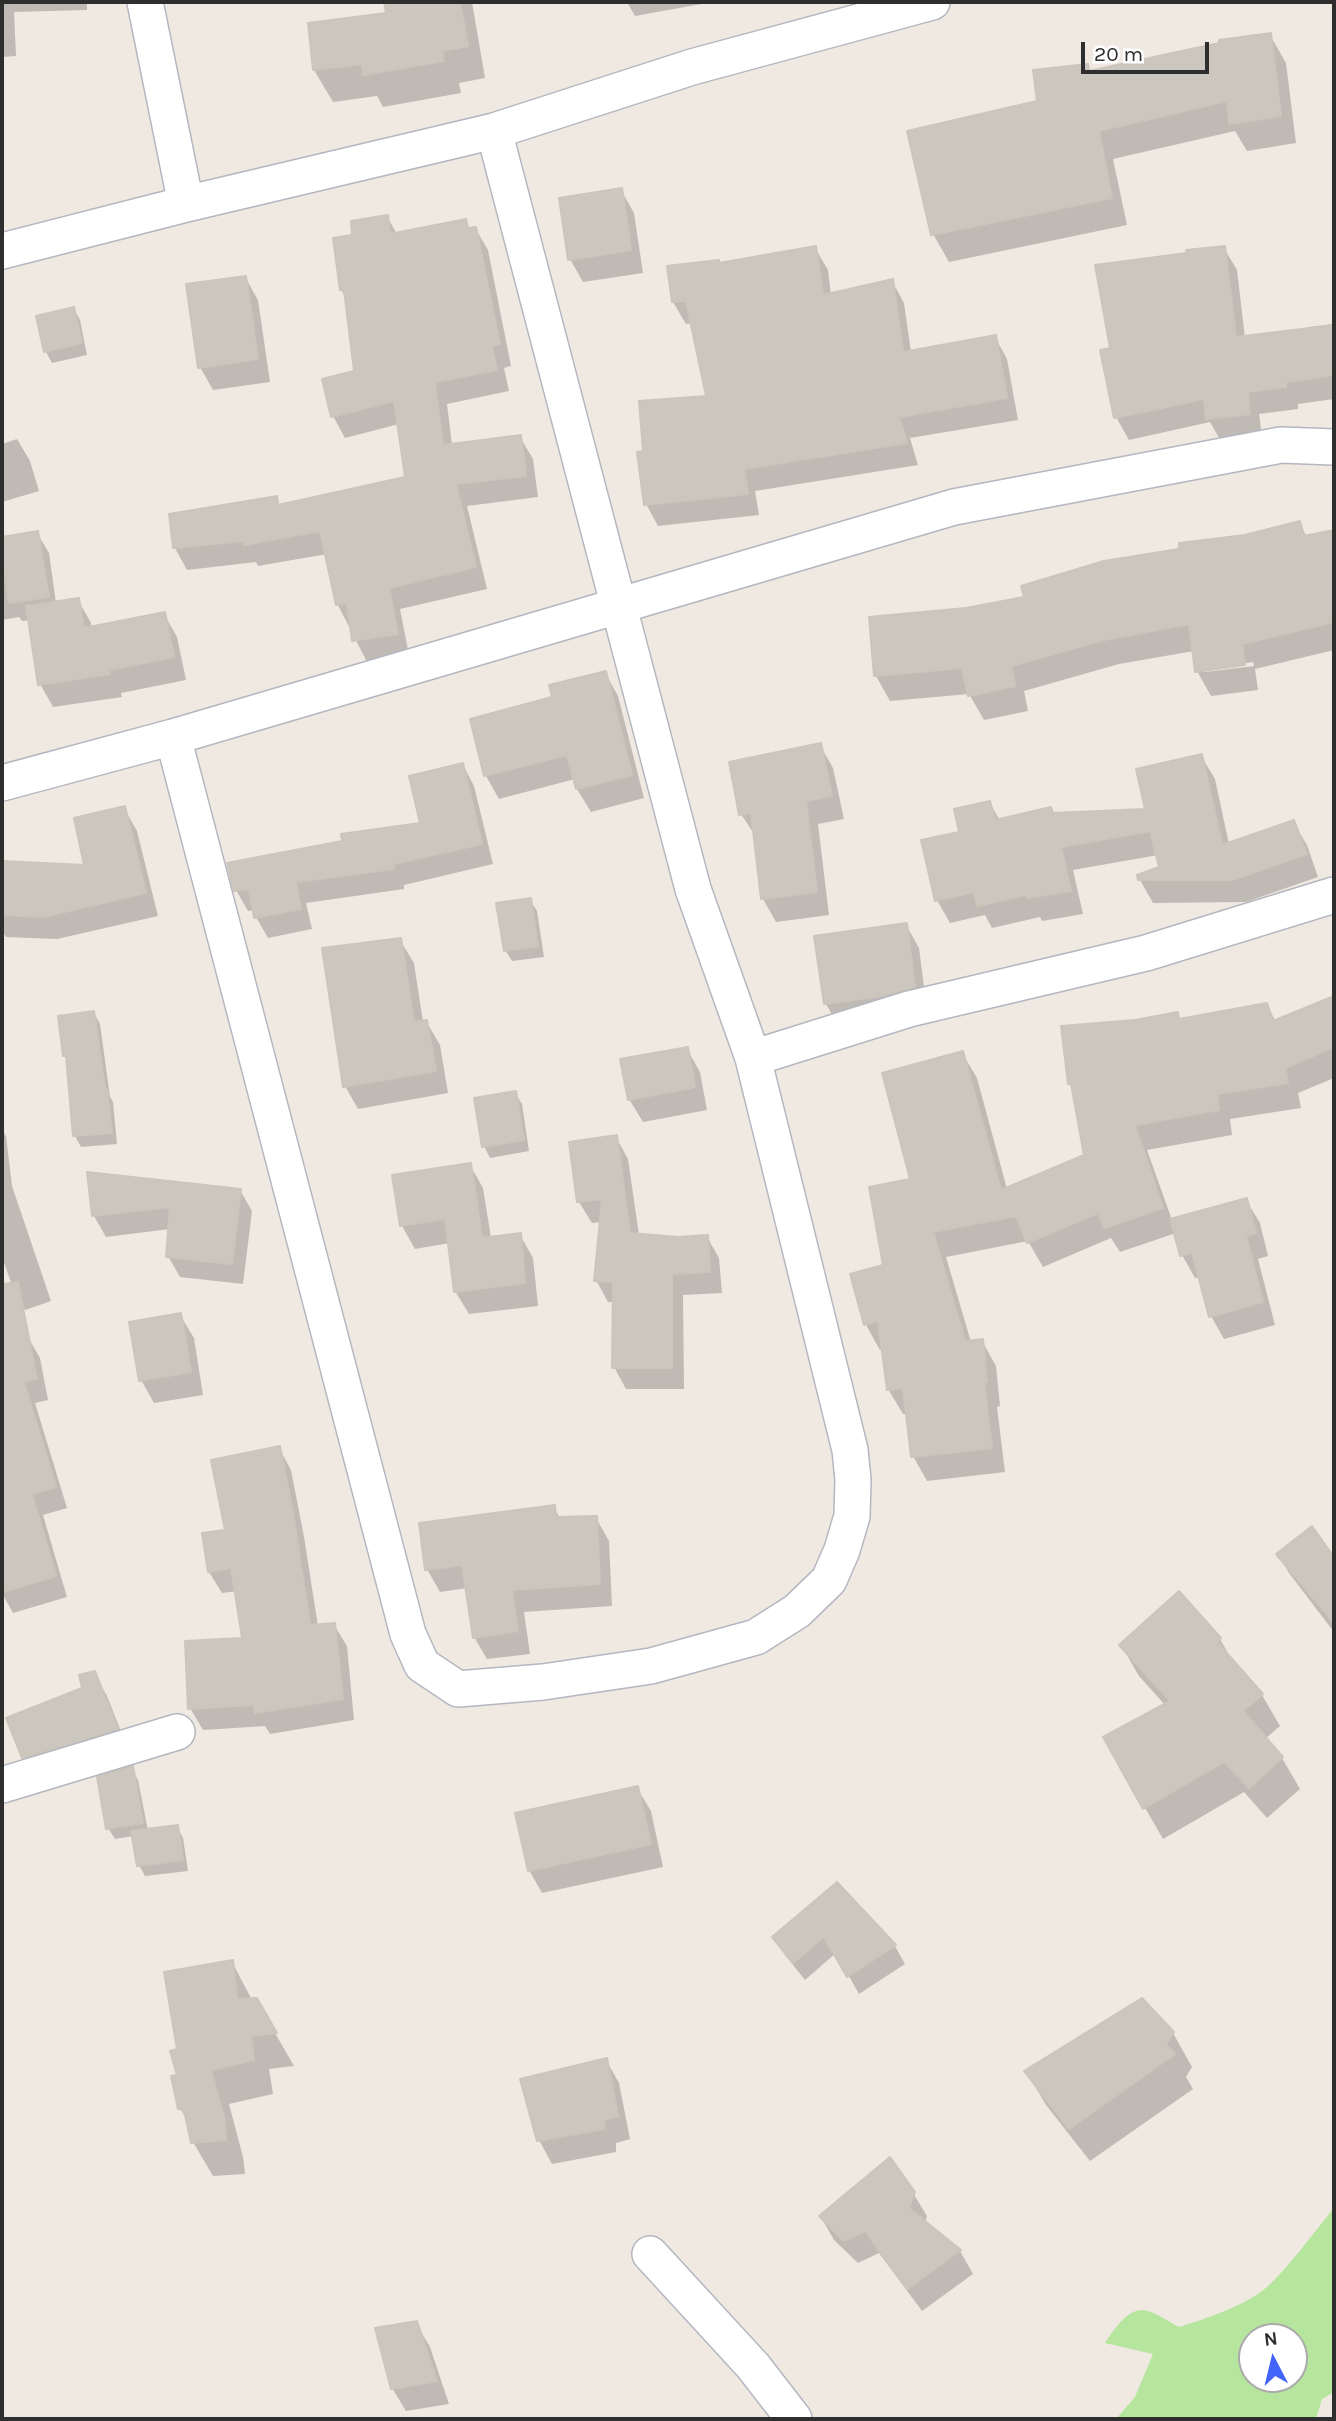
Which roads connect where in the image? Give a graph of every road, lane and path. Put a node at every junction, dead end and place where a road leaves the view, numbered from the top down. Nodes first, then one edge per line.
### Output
1 (145, 2) edge
2 (932, 2) edge
3 (494, 131) junction
4 (186, 204) junction
5 (2, 251) edge
6 (1334, 447) edge
7 (618, 604) junction
8 (173, 737) junction
9 (2, 783) edge
10 (1334, 895) edge
11 (752, 1058) junction
12 (177, 1732) dead end
13 (2, 1785) edge
14 (650, 2254) dead end
15 (794, 2419) edge

1 - 4 street
2 - 3 street
3 - 4 street
3 - 7 street
4 - 5 street
6 - 7 street
7 - 8 street
7 - 11 street
8 - 9 street
8 - 11 street
10 - 11 street
12 - 13 street
14 - 15 street

